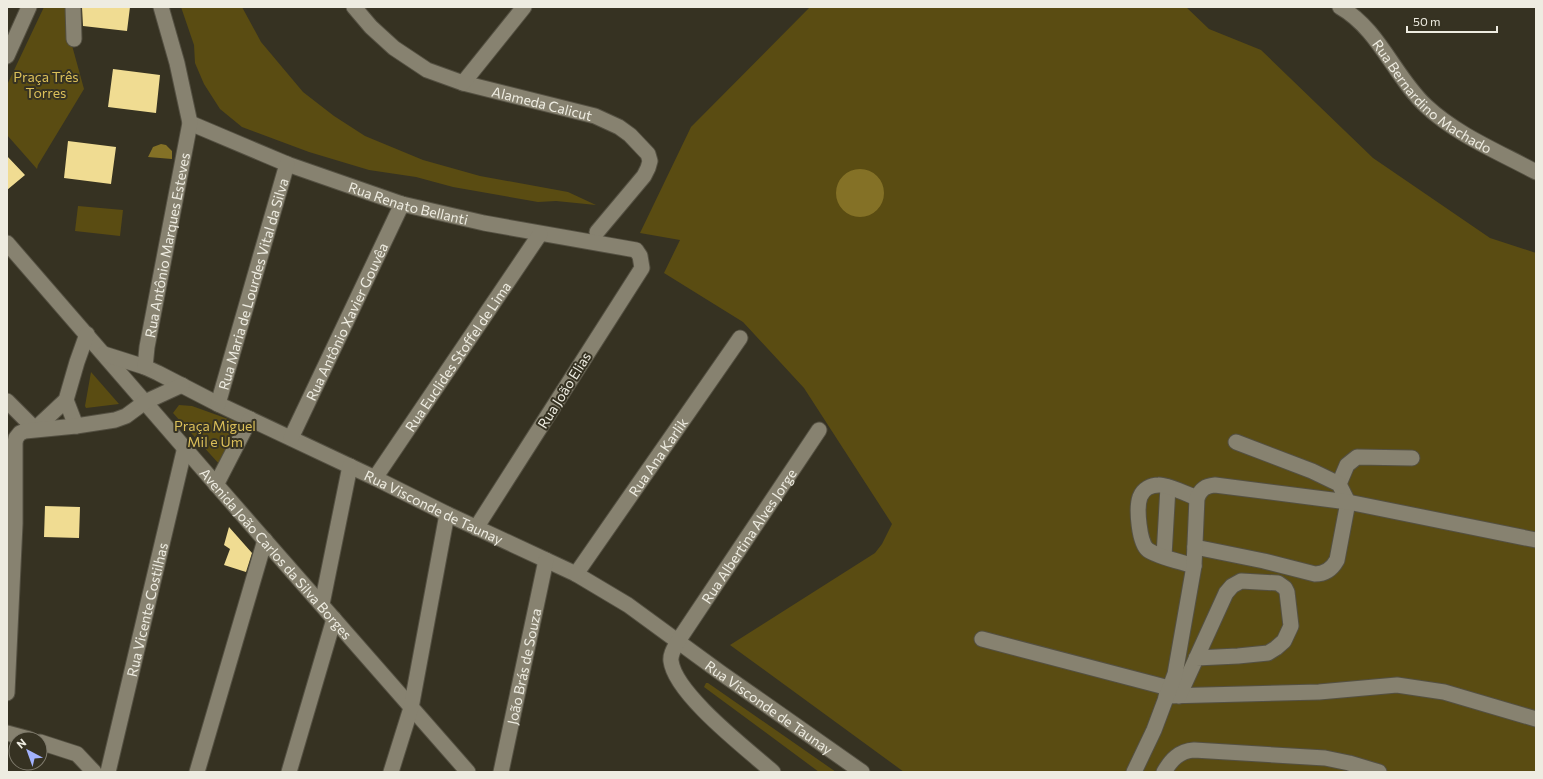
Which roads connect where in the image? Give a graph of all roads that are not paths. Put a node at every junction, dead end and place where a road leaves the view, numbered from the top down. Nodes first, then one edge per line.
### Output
1 (29, 7) edge
2 (72, 7) edge
3 (161, 7) edge
4 (354, 7) edge
5 (524, 7) edge
6 (1340, 7) edge
7 (74, 39) dead end
8 (7, 56) edge
9 (463, 83) junction
10 (190, 123) junction
11 (287, 164) junction
12 (1536, 172) edge
13 (402, 204) junction
14 (597, 232) dead end
15 (540, 234) junction
16 (7, 243) edge
17 (636, 250) joint
18 (87, 334) junction
19 (740, 338) dead end
20 (104, 354) junction
21 (145, 367) junction
22 (182, 385) junction
23 (66, 400) junction
24 (7, 401) edge
25 (145, 402) junction
26 (218, 404) junction
27 (250, 419) junction
28 (76, 426) junction
29 (35, 429) junction
30 (819, 430) dead end
31 (291, 438) junction
32 (1236, 442) dead end
33 (185, 447) junction
34 (1412, 458) dead end
35 (350, 466) junction
36 (375, 478) junction
37 (1339, 484) junction
38 (216, 485) junction
39 (1168, 487) junction
40 (1197, 498) junction
41 (1348, 502) junction
42 (447, 514) junction
43 (11, 522) edge
44 (476, 528) junction
45 (265, 540) junction
46 (1536, 540) edge
47 (1195, 547) junction
48 (1164, 556) junction
49 (546, 560) junction
50 (1194, 566) junction
51 (576, 574) junction
52 (322, 604) junction
53 (334, 619) junction
54 (8, 631) edge
55 (982, 640) dead end
56 (678, 641) junction
57 (1196, 658) junction
58 (7, 693) edge
59 (1172, 694) junction
60 (411, 708) junction
61 (1536, 719) edge
62 (48, 745) edge
63 (94, 772) edge
64 (108, 772) edge
65 (197, 772) edge
66 (289, 772) edge
67 (391, 772) edge
68 (468, 772) edge
69 (501, 772) edge
70 (773, 772) edge
71 (862, 772) edge
72 (1134, 772) edge
73 (1164, 772) edge
74 (1379, 772) edge

1 - 8 street
2 - 7 street
3 - 10 street
4 - 9 street, Alameda Calicut
5 - 9 street
6 - 12 street, Rua Bernardino Machado
9 - 14 street, Alameda Calicut
10 - 11 street, Rua Renato Bellanti
10 - 21 street, Rua Antônio Marques Esteves
11 - 13 street, Rua Renato Bellanti
11 - 26 street, Rua Maria de Lourdes Vital da Silva
13 - 15 street, Rua Renato Bellanti
13 - 31 street, Rua Antônio Xavier Gouvêa
15 - 17 street, Rua Renato Bellanti
15 - 36 street, Rua Euclides Stoffel de Lima
16 - 18 street, Avenida João Carlos da Silva Borges
17 - 44 street, Rua João Elias
18 - 20 street, Avenida João Carlos da Silva Borges
18 - 23 street
19 - 51 street, Rua Ana Karlik
20 - 21 street, Rua Visconde de Taunay
20 - 25 street, Avenida João Carlos da Silva Borges
21 - 22 street, Rua Visconde de Taunay
22 - 25 street
22 - 26 street, Rua Visconde de Taunay
23 - 28 street
23 - 29 street
24 - 29 street
25 - 28 street
25 - 33 street, Avenida João Carlos da Silva Borges
26 - 27 street, Rua Visconde de Taunay
27 - 31 street, Rua Visconde de Taunay
27 - 38 street
28 - 29 street
29 - 43 street
30 - 56 street, Rua Albertina Alves Jorge
31 - 35 street, Rua Visconde de Taunay
32 - 37 street
33 - 38 street, Avenida João Carlos da Silva Borges
33 - 64 street, Rua Vicente Costilhas
34 - 37 street
35 - 36 street, Rua Visconde de Taunay
35 - 52 street
36 - 42 street, Rua Visconde de Taunay
37 - 41 street
38 - 45 street, Avenida João Carlos da Silva Borges
39 - 40 street
39 - 48 street
39 - 48 street
40 - 41 street
40 - 47 street
41 - 46 street
41 - 47 street
42 - 44 street, Rua Visconde de Taunay
42 - 60 street
43 - 54 street
44 - 49 street, Rua Visconde de Taunay
45 - 52 street, Avenida João Carlos da Silva Borges
45 - 65 street
47 - 50 street
48 - 50 street
49 - 51 street, Rua Visconde de Taunay
49 - 69 street, João Brás de Souza
50 - 59 street
51 - 56 street, Rua Visconde de Taunay
52 - 53 street, Avenida João Carlos da Silva Borges
53 - 60 street, Avenida João Carlos da Silva Borges
53 - 66 street
54 - 58 street
55 - 59 street
56 - 70 street
56 - 71 street, Rua Visconde de Taunay
57 - 57 street
57 - 59 street
59 - 61 street
59 - 72 street
60 - 67 street
60 - 68 street, Avenida João Carlos da Silva Borges
62 - 63 street
73 - 74 street

